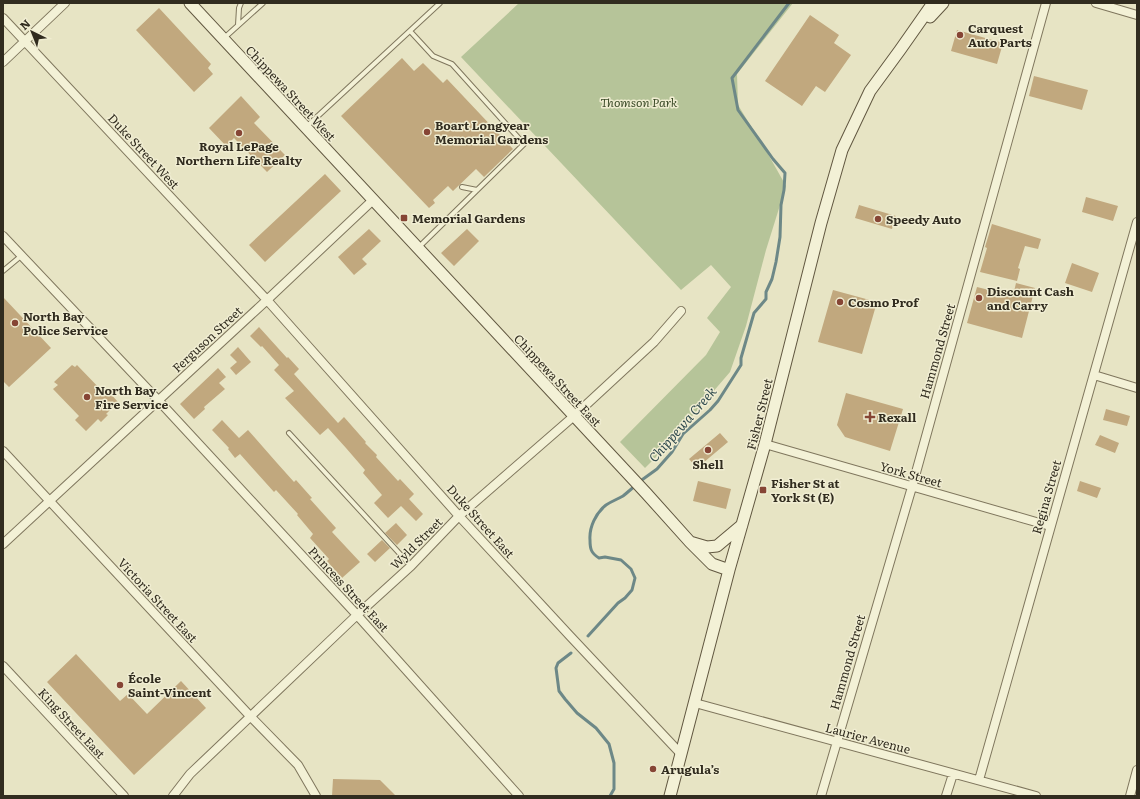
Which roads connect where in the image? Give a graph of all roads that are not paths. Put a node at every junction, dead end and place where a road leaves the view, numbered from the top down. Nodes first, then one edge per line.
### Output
1 (65, 3) edge
2 (190, 3) edge
3 (241, 3) edge
4 (263, 3) edge
5 (440, 3) edge
6 (933, 3) edge
7 (942, 3) edge
8 (1046, 3) edge
9 (1096, 3) edge
10 (1137, 16) edge
11 (3, 18) edge
12 (238, 25) junction
13 (410, 31) junction
14 (223, 39) junction
15 (24, 42) junction
16 (900, 50) junction
17 (3, 62) edge
18 (305, 127) junction
19 (462, 187) dead end
20 (477, 190) junction
21 (373, 200) junction
22 (1137, 222) edge
23 (3, 236) edge
24 (418, 248) junction
25 (21, 256) junction
26 (3, 271) edge
27 (267, 300) junction
28 (681, 312) dead end
29 (1094, 375) junction
30 (1137, 388) edge
31 (158, 400) junction
32 (574, 416) junction
33 (289, 433) dead end
34 (765, 444) junction
35 (3, 451) edge
36 (912, 487) junction
37 (49, 501) junction
38 (459, 516) junction
39 (742, 525) junction
40 (1050, 526) junction
41 (690, 542) junction
42 (3, 544) edge
43 (411, 566) junction
44 (730, 570) junction
45 (357, 615) junction
46 (3, 666) edge
47 (695, 703) junction
48 (250, 716) junction
49 (836, 742) junction
50 (681, 754) junction
51 (1137, 770) edge
52 (953, 774) junction
53 (979, 780) junction
54 (124, 796) edge
55 (173, 796) edge
56 (316, 796) edge
57 (519, 796) edge
58 (670, 796) edge
59 (820, 796) edge
60 (946, 796) edge
61 (1036, 796) edge
62 (1130, 796) edge

1 - 15 street
2 - 14 main road, Chippewa Street West
3 - 12 lane
4 - 12 lane
5 - 13 lane
6 - 16 main road, Fisher Street
7 - 16 main road, Fisher Street
8 - 36 street, Hammond Street
9 - 10 street
11 - 15 street, Duke Street West
12 - 14 lane
13 - 18 lane
13 - 20 lane
14 - 18 main road, Chippewa Street West
15 - 17 street
15 - 27 street, Duke Street West
16 - 34 main road, Fisher Street
18 - 21 main road, Chippewa Street West
19 - 20 lane
20 - 24 lane
21 - 24 main road, Chippewa Street East
21 - 27 street, Ferguson Street
22 - 29 street, Regina Street
23 - 25 street, Princess Street East
24 - 32 main road, Chippewa Street East
25 - 26 lane
25 - 31 street, Princess Street East
27 - 31 street, Ferguson Street
27 - 38 street, Duke Street East
28 - 32 street, Wyld Street
29 - 30 street
29 - 40 street, Regina Street
31 - 37 street, Ferguson Street
31 - 45 street, Princess Street East
32 - 38 street, Wyld Street
32 - 41 main road, Chippewa Street East
33 - 43 lane
34 - 36 street, York Street
34 - 39 main road, Fisher Street
35 - 37 street, Victoria Street East
36 - 40 street, York Street
36 - 49 street, Hammond Street
37 - 42 street, Ferguson Street
37 - 48 street, Victoria Street East
38 - 43 street, Wyld Street
38 - 50 street, Duke Street East
39 - 41 main road
39 - 44 main road, Fisher Street
40 - 53 street, Regina Street
41 - 44 main road, Chippewa Street East
43 - 45 street, Wyld Street
44 - 47 main road, Fisher Street
45 - 48 street, Wyld Street
45 - 57 street, Princess Street East
46 - 54 street, King Street East
47 - 49 street, Laurier Avenue
47 - 50 main road, Fisher Street
48 - 55 street, Wyld Street
48 - 56 street, Victoria Street East
49 - 52 street, Laurier Avenue
49 - 59 street, Hammond Street
50 - 58 main road, Fisher Street
51 - 62 street
52 - 53 street, Laurier Avenue
52 - 60 street
53 - 61 street, Laurier Avenue

